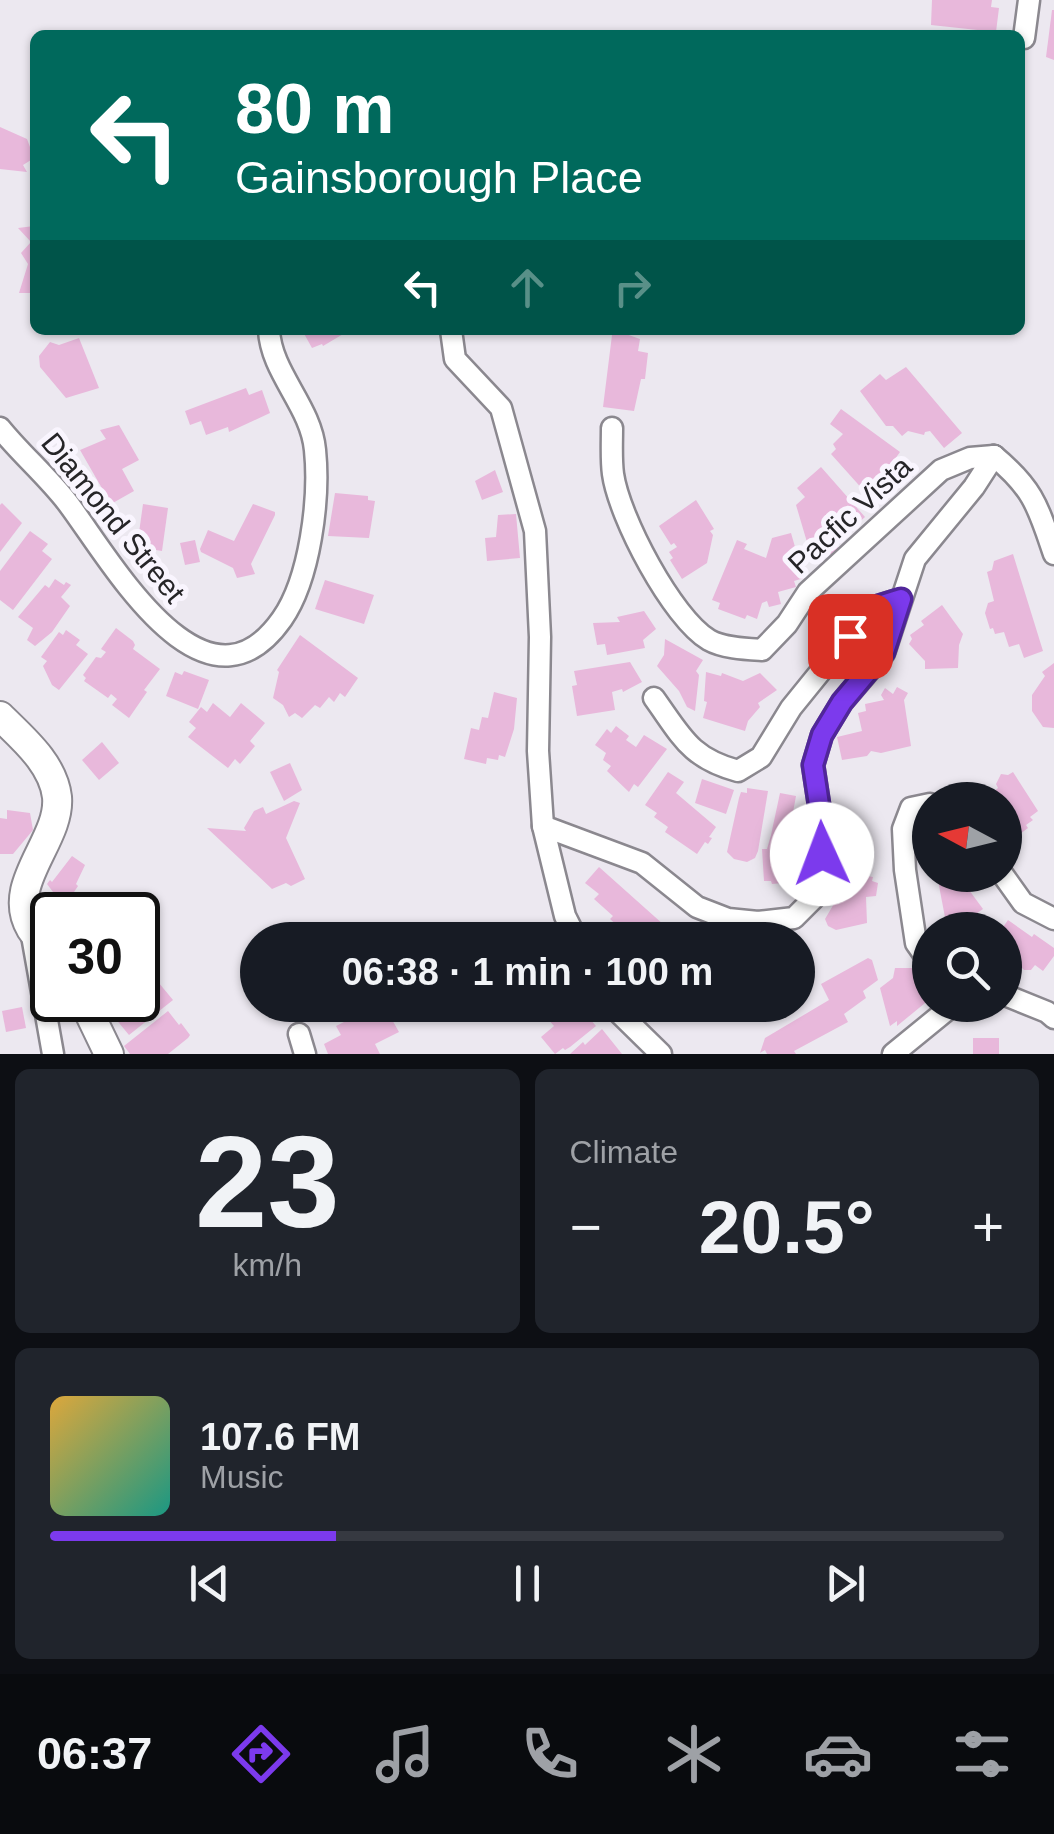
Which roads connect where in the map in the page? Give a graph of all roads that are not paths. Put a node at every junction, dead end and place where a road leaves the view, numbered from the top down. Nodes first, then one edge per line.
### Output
1 (1029, 0) edge
2 (1025, 30) edge
3 (270, 335) edge
4 (452, 335) edge
5 (0, 428) edge
6 (612, 428) dead end
7 (994, 456) junction
8 (1054, 554) edge
9 (901, 599) junction
10 (654, 698) dead end
11 (0, 716) edge
12 (912, 808) edge
13 (543, 826) junction
14 (1015, 892) edge
15 (913, 912) edge
16 (1054, 919) edge
17 (568, 922) edge
18 (30, 925) edge
19 (1022, 1002) edge
20 (1054, 1018) edge
21 (48, 1022) edge
22 (94, 1022) edge
23 (628, 1022) edge
24 (932, 1022) edge
25 (53, 1054) edge
26 (109, 1054) edge
27 (660, 1054) edge
28 (893, 1054) edge

1 - 2 street
3 - 5 street, Diamond Street
4 - 13 street
6 - 7 street, Pacfic Vista
7 - 8 street
7 - 9 street
9 - 10 street
9 - 13 street
11 - 18 street
12 - 15 street
13 - 17 street
14 - 16 street
19 - 20 street
21 - 25 street
22 - 26 street
23 - 27 street
24 - 28 street

